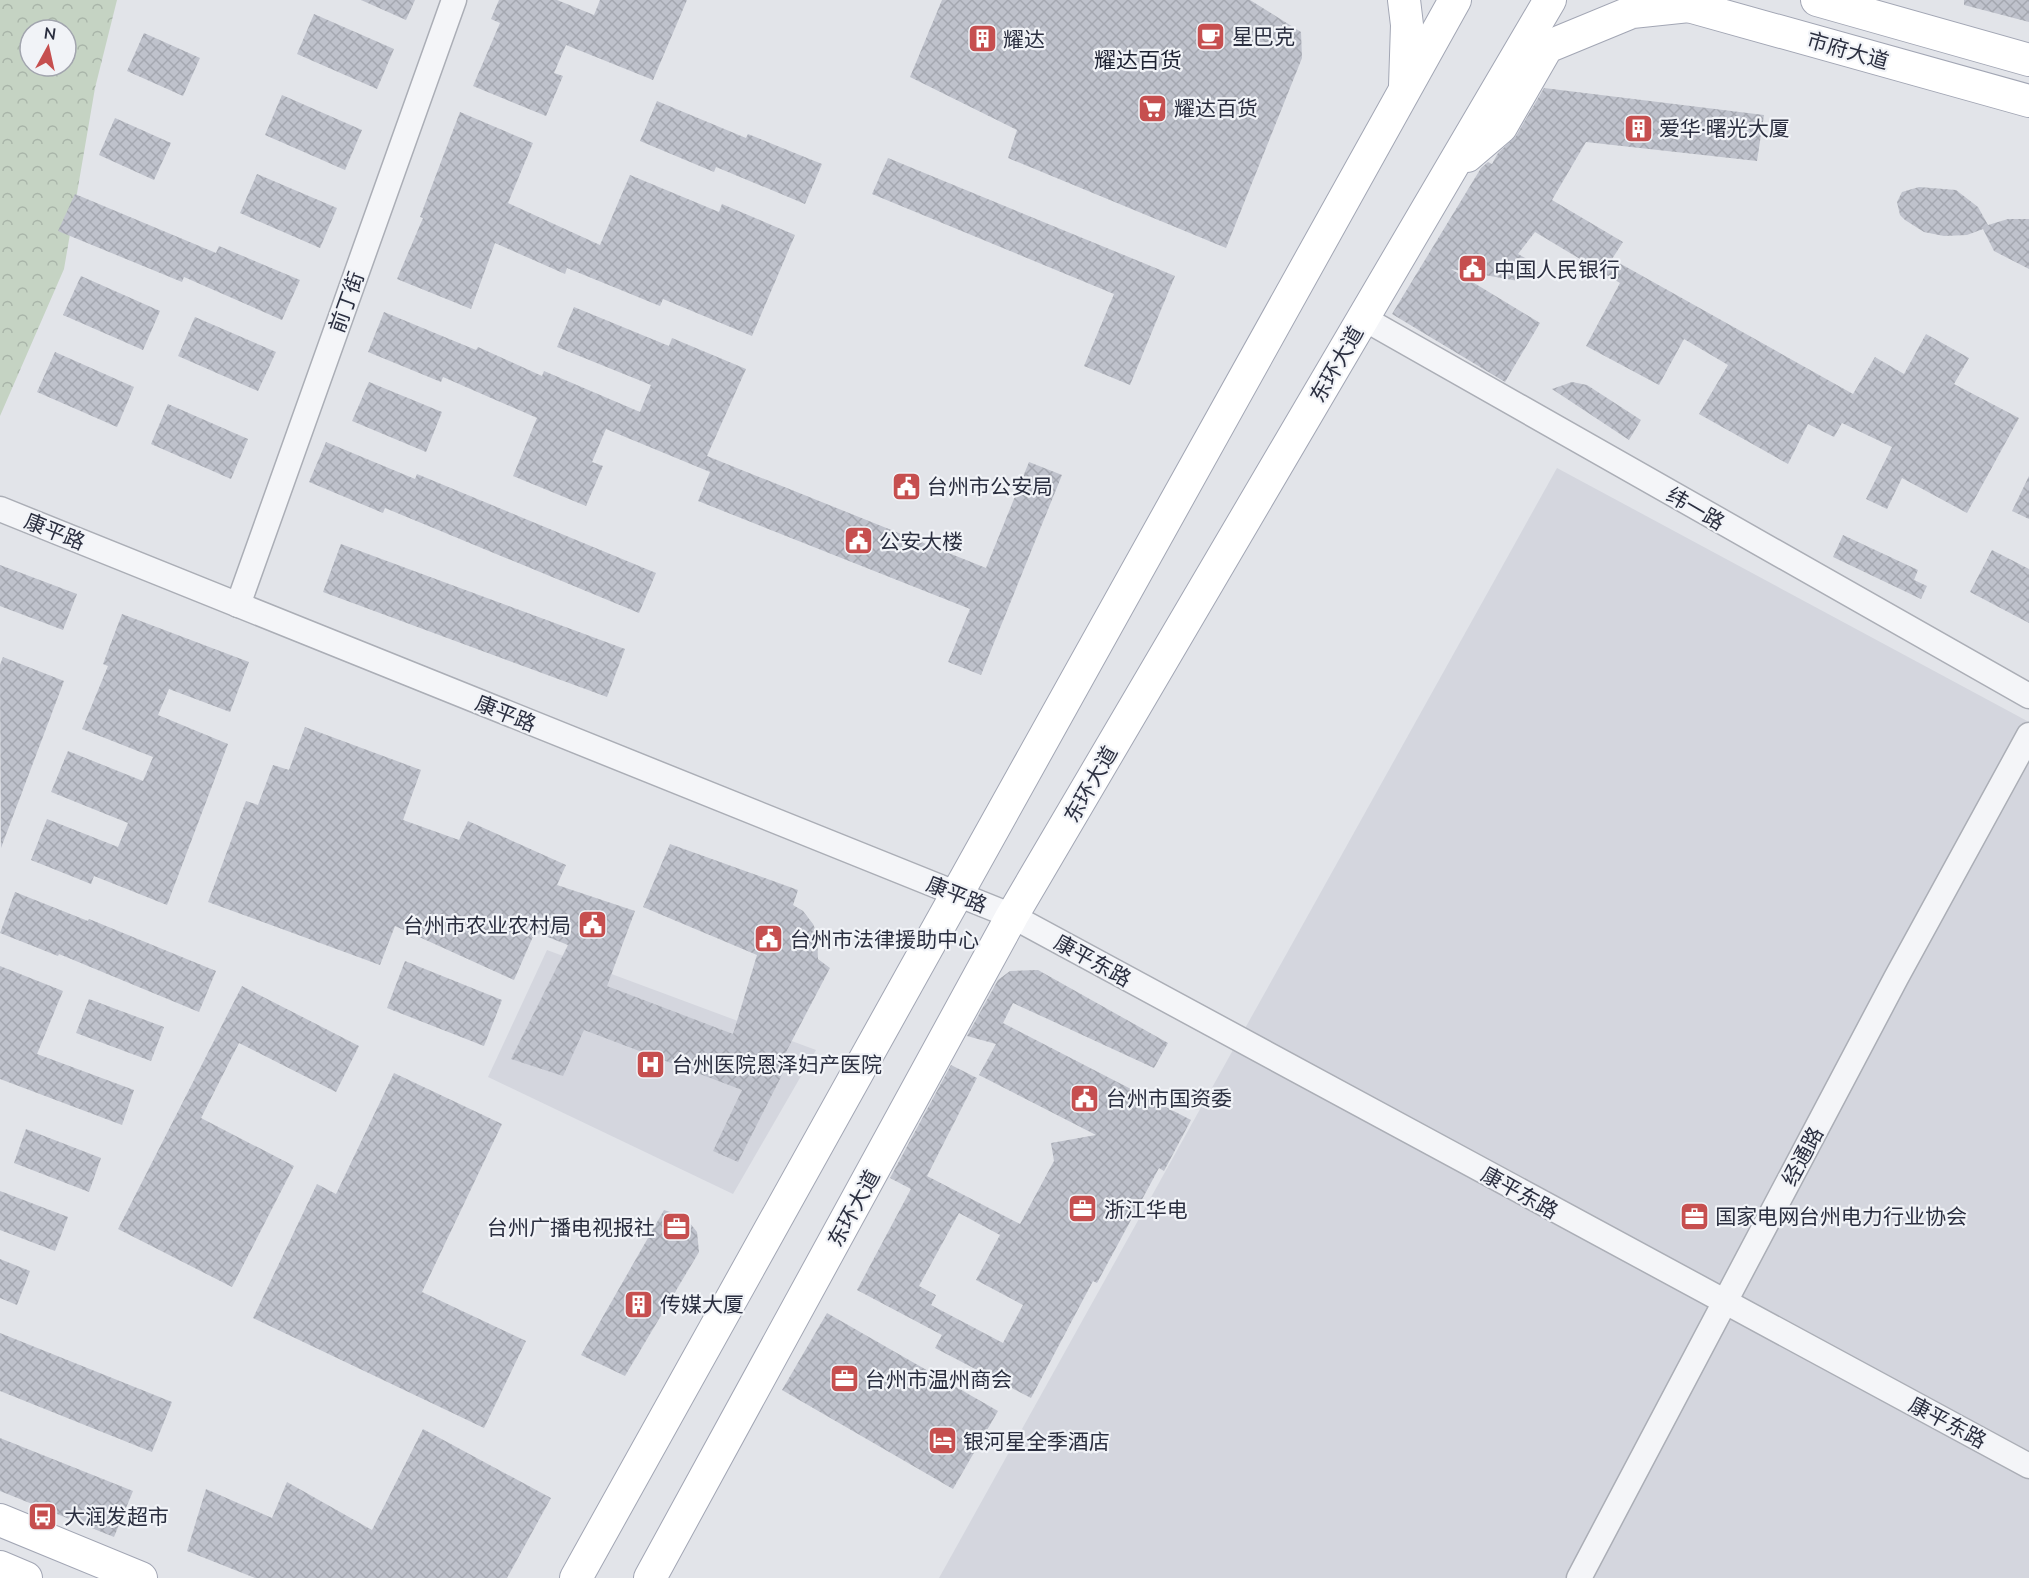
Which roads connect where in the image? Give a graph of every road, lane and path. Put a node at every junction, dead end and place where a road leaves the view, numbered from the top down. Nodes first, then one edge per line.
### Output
1 (454, 0) edge
2 (1404, 0) edge
3 (1455, 0) edge
4 (1550, 0) edge
5 (1817, 0) edge
6 (1678, 3) edge
7 (2029, 60) edge
8 (1404, 91) junction
9 (2029, 101) edge
10 (1448, 173) junction
11 (1363, 318) junction
12 (0, 509) edge
13 (238, 605) junction
14 (2029, 696) edge
15 (2029, 735) edge
16 (956, 893) junction
17 (1012, 916) junction
18 (1724, 1303) junction
19 (2029, 1466) edge
20 (0, 1520) edge
21 (0, 1568) edge
22 (26, 1578) edge
23 (141, 1578) edge
24 (576, 1578) edge
25 (650, 1578) edge
26 (1579, 1578) edge

1 - 13 street, 前丁街
2 - 8 main road
3 - 8 main road
4 - 10 main road, 东环大道
5 - 7 main road, 市府大道
6 - 9 main road, 市府大道
6 - 10 main road
8 - 16 main road
10 - 11 main road, 东环大道
11 - 14 street, 纬一路
11 - 17 main road, 东环大道
12 - 13 street, 康平路
13 - 16 street, 康平路
15 - 18 street, 经通路
16 - 17 street, 康平路
16 - 24 main road
17 - 18 street, 康平东路
17 - 25 main road, 东环大道
18 - 19 street, 康平东路
18 - 26 street, 经通路
20 - 23 main road
21 - 22 main road

